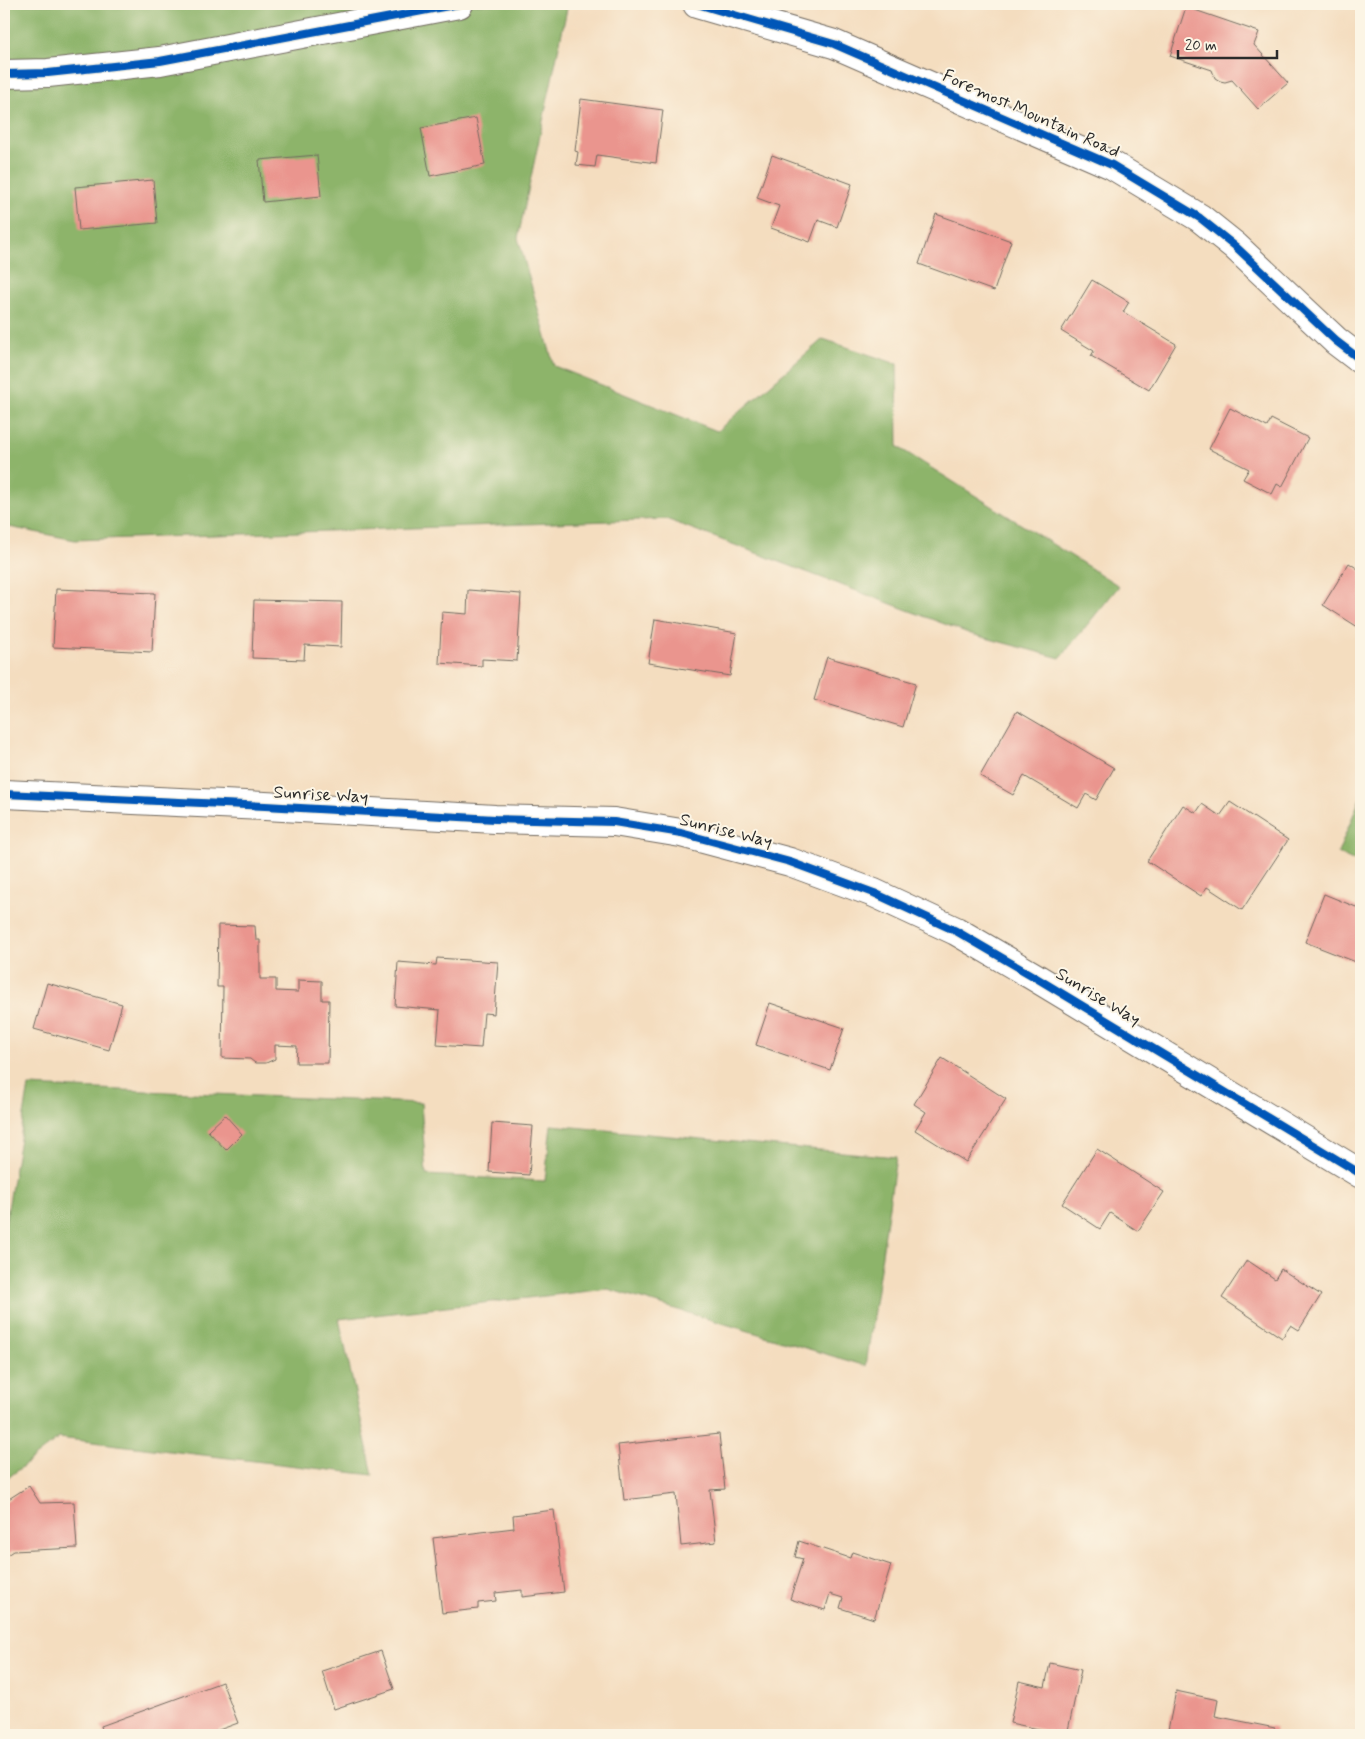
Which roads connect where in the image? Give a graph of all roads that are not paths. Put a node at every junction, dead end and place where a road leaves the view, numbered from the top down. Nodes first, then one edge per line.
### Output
1 (459, 4) edge
2 (697, 4) edge
3 (4, 74) edge
4 (1361, 360) edge
5 (4, 794) edge
6 (1361, 1174) edge

1 - 3 street
2 - 4 street, Foremost Mountain Road
5 - 6 street, Sunrise Way

